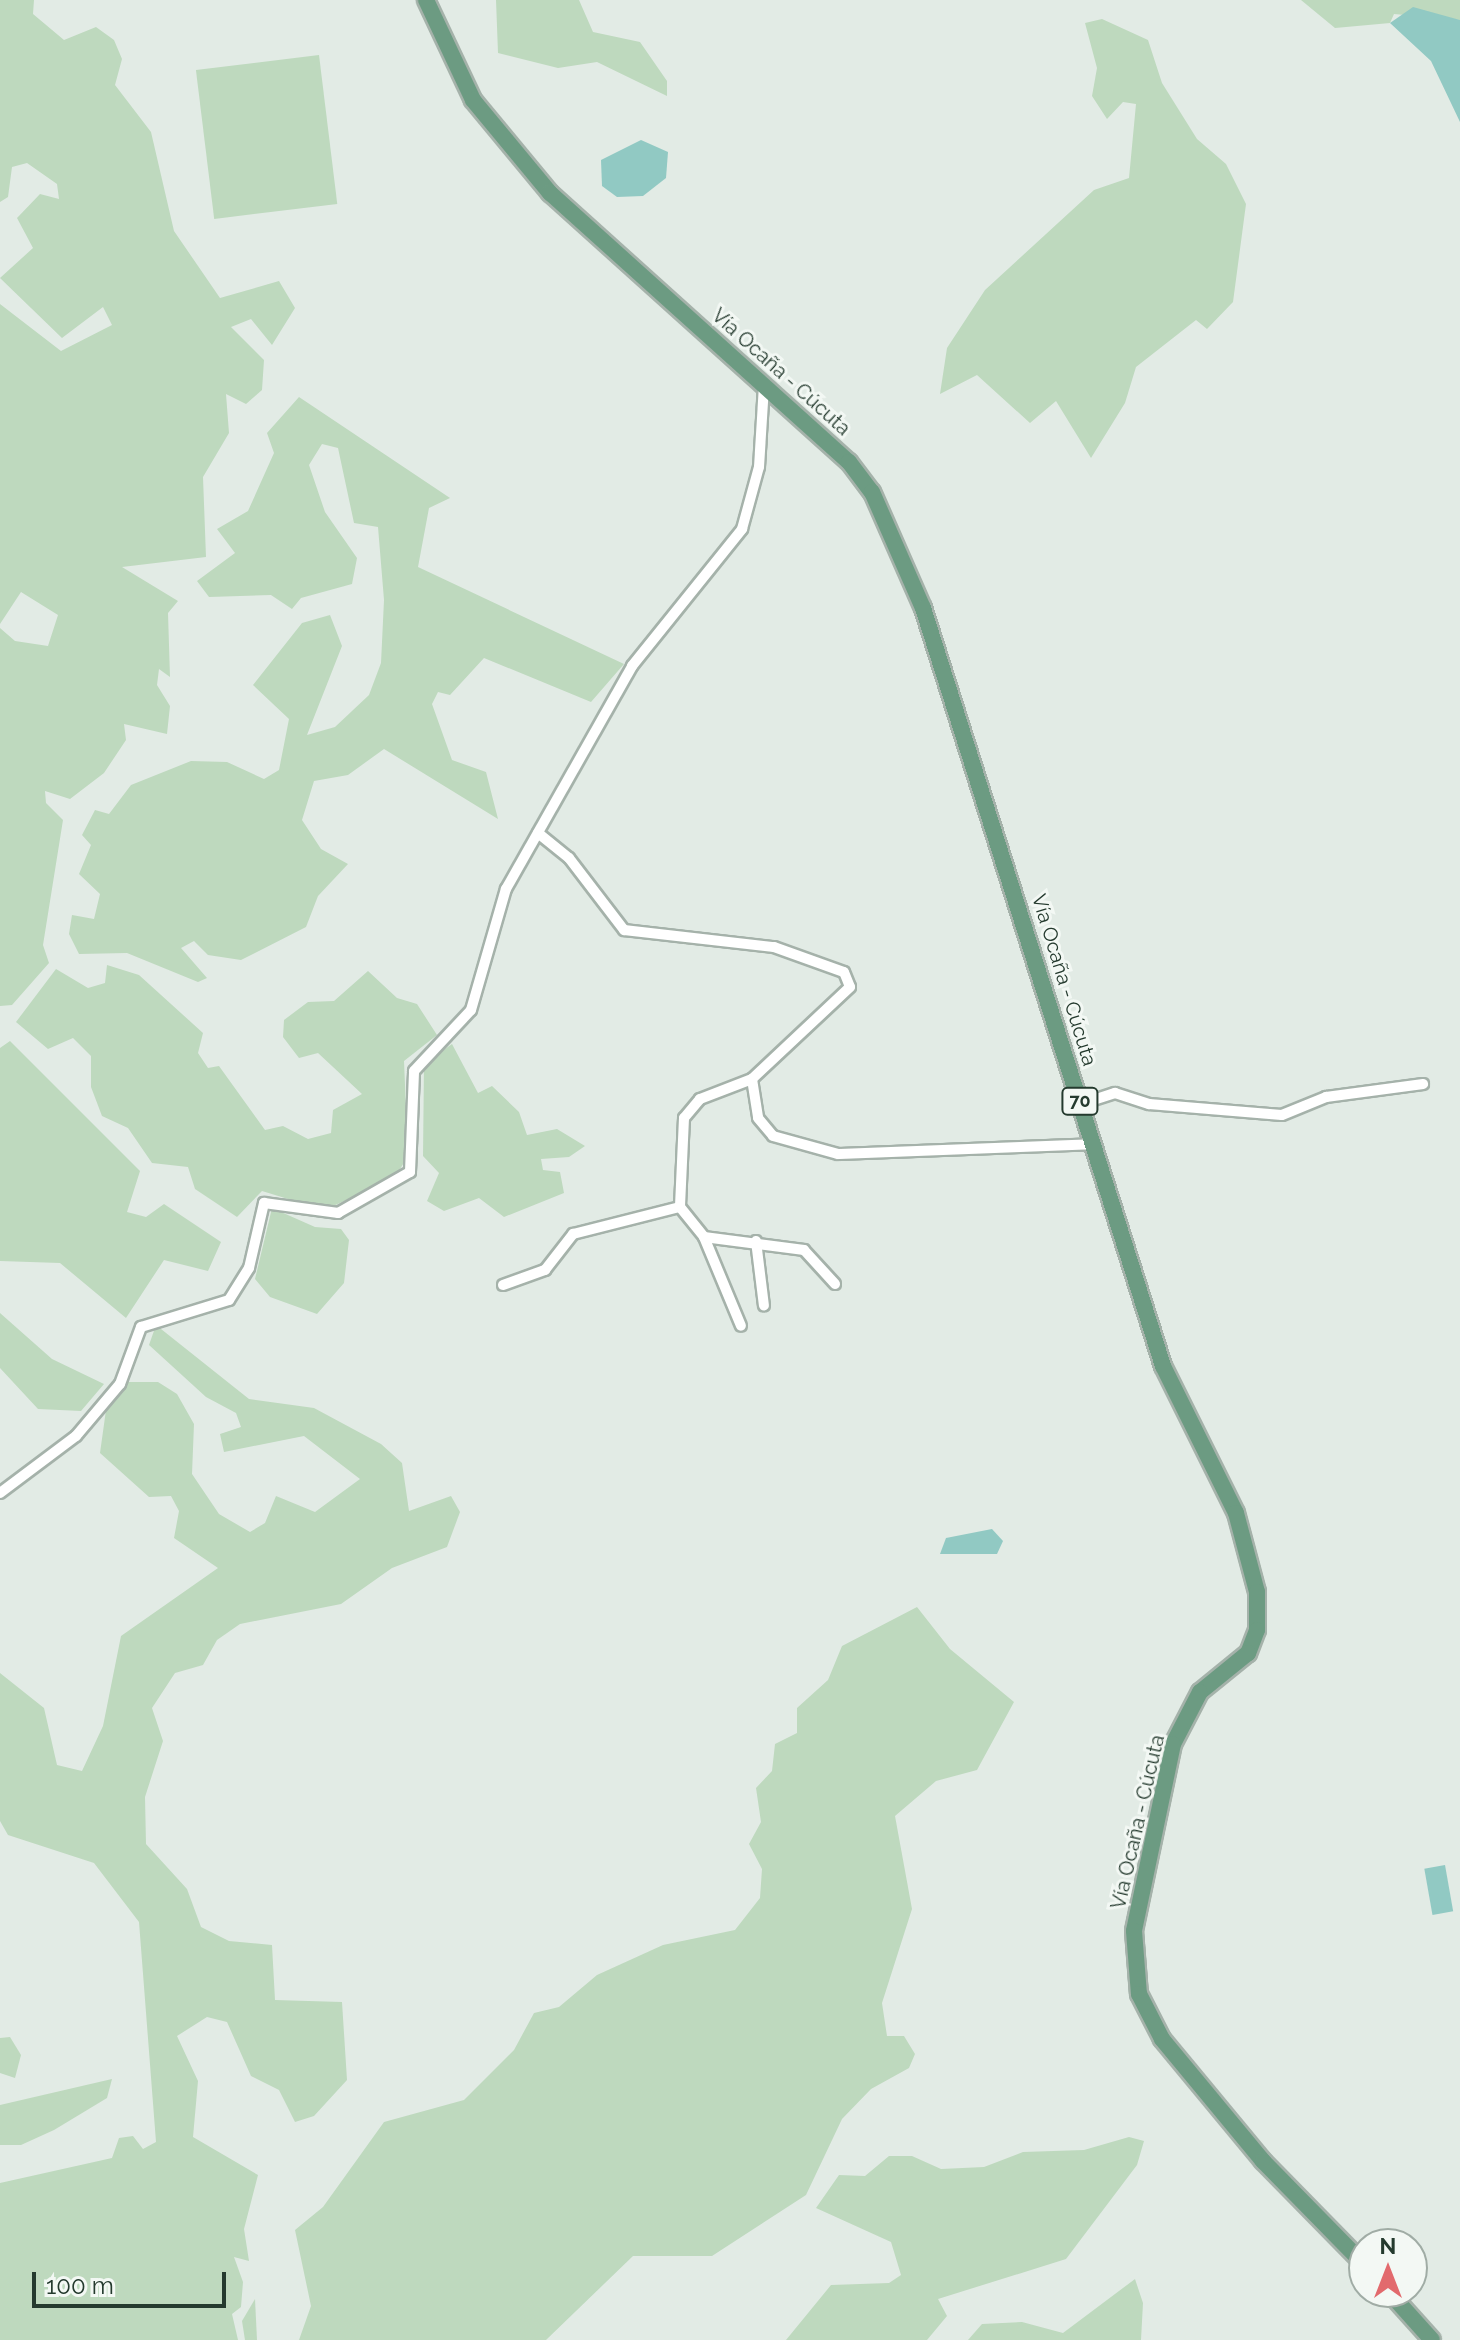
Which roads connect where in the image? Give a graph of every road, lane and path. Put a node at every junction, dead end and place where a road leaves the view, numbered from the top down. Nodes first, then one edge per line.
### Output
1 (426, 0) edge
2 (763, 379) junction
3 (538, 833) junction
4 (752, 1079) junction
5 (1423, 1084) dead end
6 (1081, 1104) junction
7 (1093, 1144) junction
8 (680, 1207) junction
9 (704, 1237) junction
10 (756, 1241) junction
11 (835, 1284) dead end
12 (503, 1285) dead end
13 (764, 1306) dead end
14 (741, 1326) dead end
15 (0, 1493) edge
16 (1348, 2248) edge
17 (1403, 2308) edge
18 (1432, 2340) edge

1 - 2 main road, Vía Ocaña - Cúcuta / 70
2 - 3 street
2 - 6 main road, Vía Ocaña - Cúcuta / 70
3 - 4 street
3 - 15 street
4 - 7 street
4 - 8 street
5 - 6 street
6 - 7 main road, Vía Ocaña - Cúcuta / 70
7 - 16 main road, Vía Ocaña - Cúcuta / 70
8 - 9 street
8 - 12 street
9 - 10 street
9 - 14 street
10 - 11 street
10 - 13 street
17 - 18 main road

